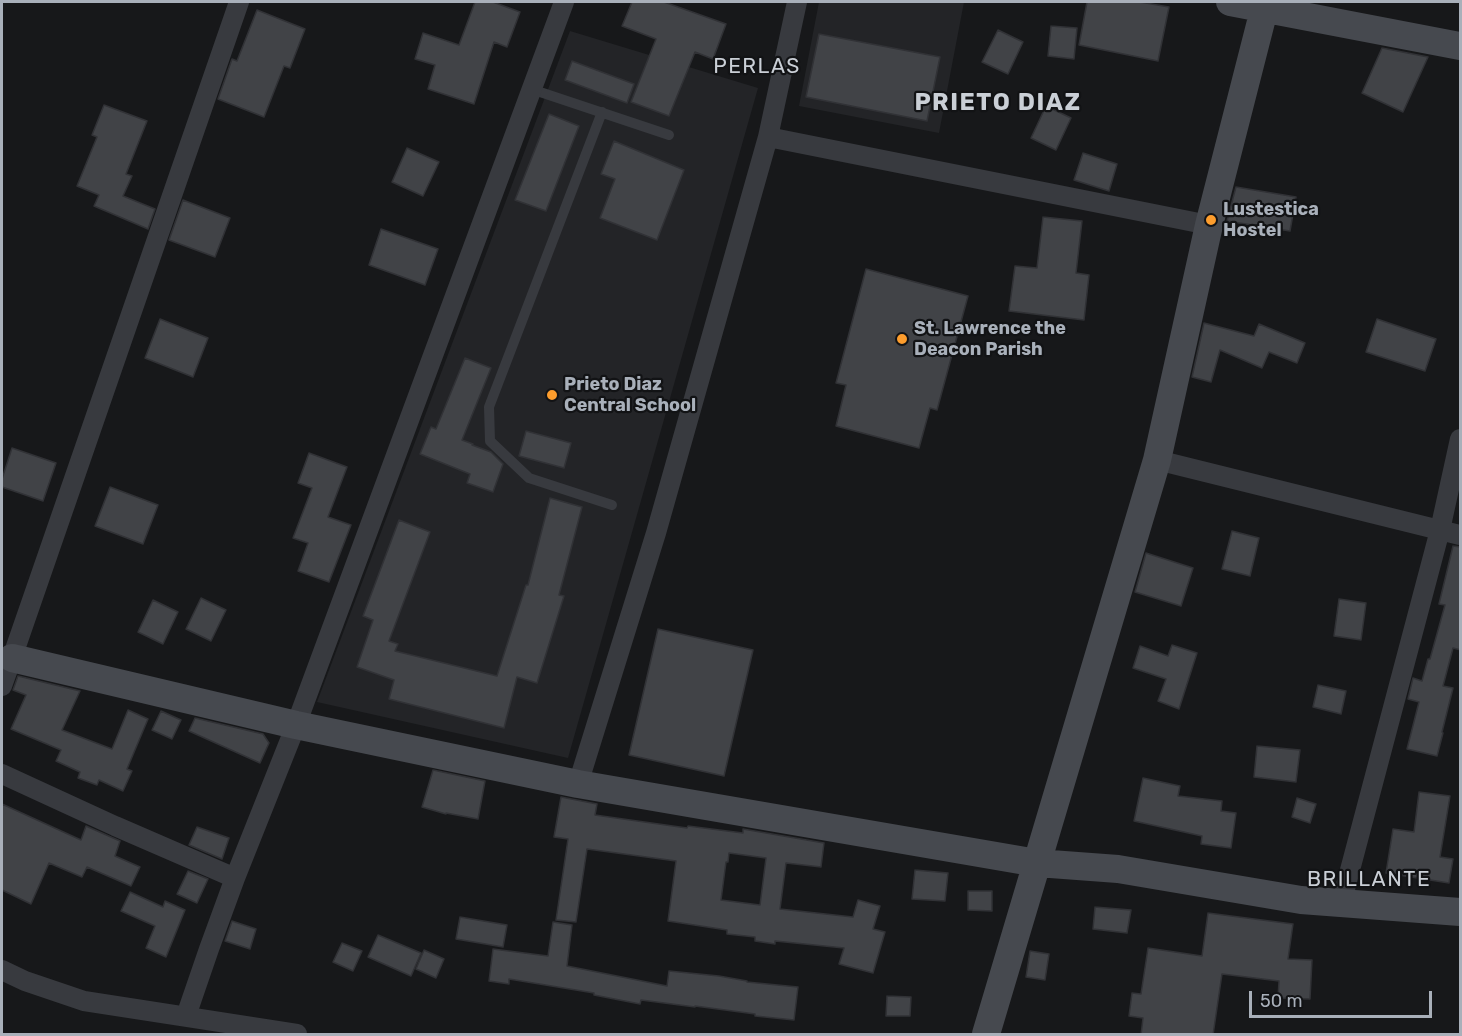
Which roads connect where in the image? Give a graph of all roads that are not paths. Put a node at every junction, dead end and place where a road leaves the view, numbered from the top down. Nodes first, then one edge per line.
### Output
1 (239, 2) edge
2 (564, 2) edge
3 (797, 2) edge
4 (1230, 2) edge
5 (1265, 5) edge
6 (1461, 46) edge
7 (531, 89) junction
8 (602, 112) junction
9 (669, 135) dead end
10 (768, 136) junction
11 (1209, 225) junction
12 (1461, 439) edge
13 (1157, 460) junction
14 (612, 505) dead end
15 (1440, 530) junction
16 (1461, 535) edge
17 (7, 657) edge
18 (2, 686) edge
19 (296, 725) junction
20 (2, 774) edge
21 (578, 784) junction
22 (1037, 863) junction
23 (235, 878) junction
24 (1341, 904) junction
25 (1461, 912) edge
26 (2, 970) edge
27 (186, 1016) junction
28 (297, 1035) edge
29 (986, 1035) edge

1 - 17 street
2 - 7 street
3 - 10 street
4 - 5 street
5 - 6 street
5 - 11 street
7 - 8 lane
7 - 19 street
8 - 9 lane
8 - 14 lane
10 - 11 street
10 - 21 street
11 - 13 street
12 - 15 street
13 - 15 street
13 - 22 street
15 - 16 street
15 - 24 street
17 - 18 street
17 - 19 street
19 - 21 street
19 - 23 street
20 - 23 street
21 - 22 street
22 - 24 street
22 - 29 street
23 - 27 street
24 - 25 street
26 - 27 street
27 - 28 street

